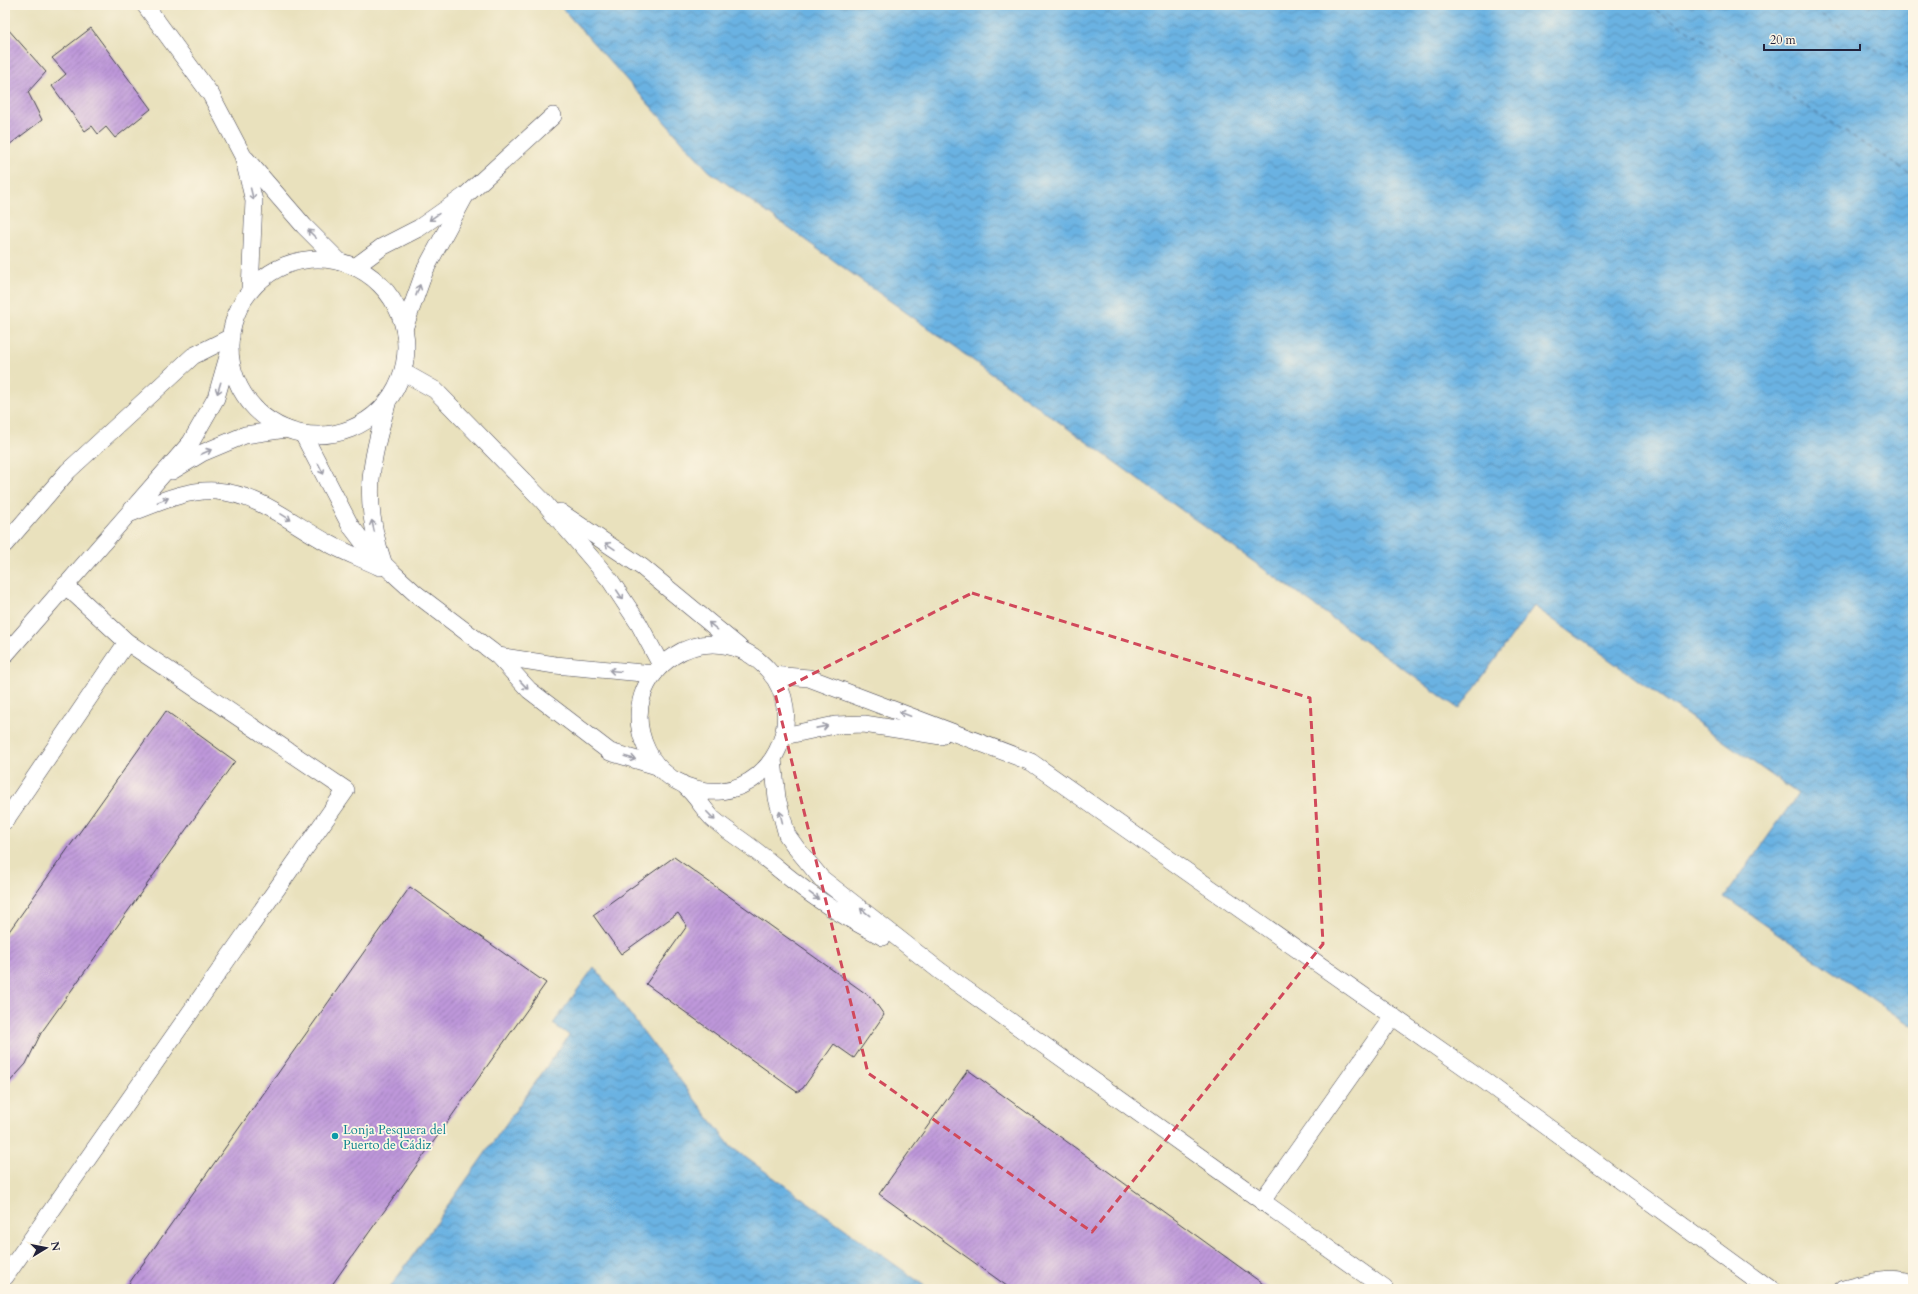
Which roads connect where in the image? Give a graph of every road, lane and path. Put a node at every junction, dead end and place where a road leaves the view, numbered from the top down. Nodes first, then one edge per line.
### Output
1 (145, 5) edge
2 (553, 116) dead end
3 (243, 156) junction
4 (466, 194) junction
5 (347, 265) junction
6 (250, 290) junction
7 (405, 326) junction
8 (231, 344) junction
9 (404, 372) junction
10 (388, 400) junction
11 (286, 429) junction
12 (303, 434) junction
13 (160, 478) junction
14 (542, 500) junction
15 (127, 514) junction
16 (5, 544) edge
17 (388, 568) junction
18 (65, 585) junction
19 (127, 642) junction
20 (743, 650) junction
21 (5, 656) edge
22 (498, 656) junction
23 (657, 669) junction
24 (772, 675) junction
25 (784, 736) junction
26 (981, 742) junction
27 (773, 759) junction
28 (657, 766) junction
29 (686, 786) junction
30 (5, 821) edge
31 (940, 971) junction
32 (1393, 1016) junction
33 (1262, 1201) junction
34 (5, 1278) edge
35 (1913, 1286) edge
36 (1385, 1289) edge
37 (1770, 1289) edge
38 (1844, 1289) edge

1 - 3 lane
2 - 4 lane
5 -> 3 lane
3 -> 6 lane
4 -> 5 lane
7 -> 4 lane
5 - 6 lane
5 - 7 lane
6 - 8 lane
7 - 9 lane
8 - 11 lane
8 -> 13 lane
8 - 16 lane
9 - 10 lane
9 - 14 lane
10 - 12 lane
17 -> 10 lane
11 - 12 lane
13 -> 11 lane
12 -> 17 lane
13 - 15 lane
20 -> 14 lane
14 -> 23 lane
15 -> 17 lane
15 - 18 lane
17 - 22 lane
18 - 19 lane
18 - 21 lane
19 - 30 lane
19 - 34 lane
20 - 23 lane
20 - 24 lane
23 -> 22 lane
22 -> 28 lane
23 - 28 lane
24 - 25 lane
26 -> 24 lane
25 -> 26 lane
25 - 27 lane
26 - 32 lane
27 - 29 lane
31 -> 27 lane
28 - 29 lane
29 -> 31 lane
31 - 33 lane
32 - 33 lane
32 - 37 lane
33 - 36 lane
35 - 38 lane

